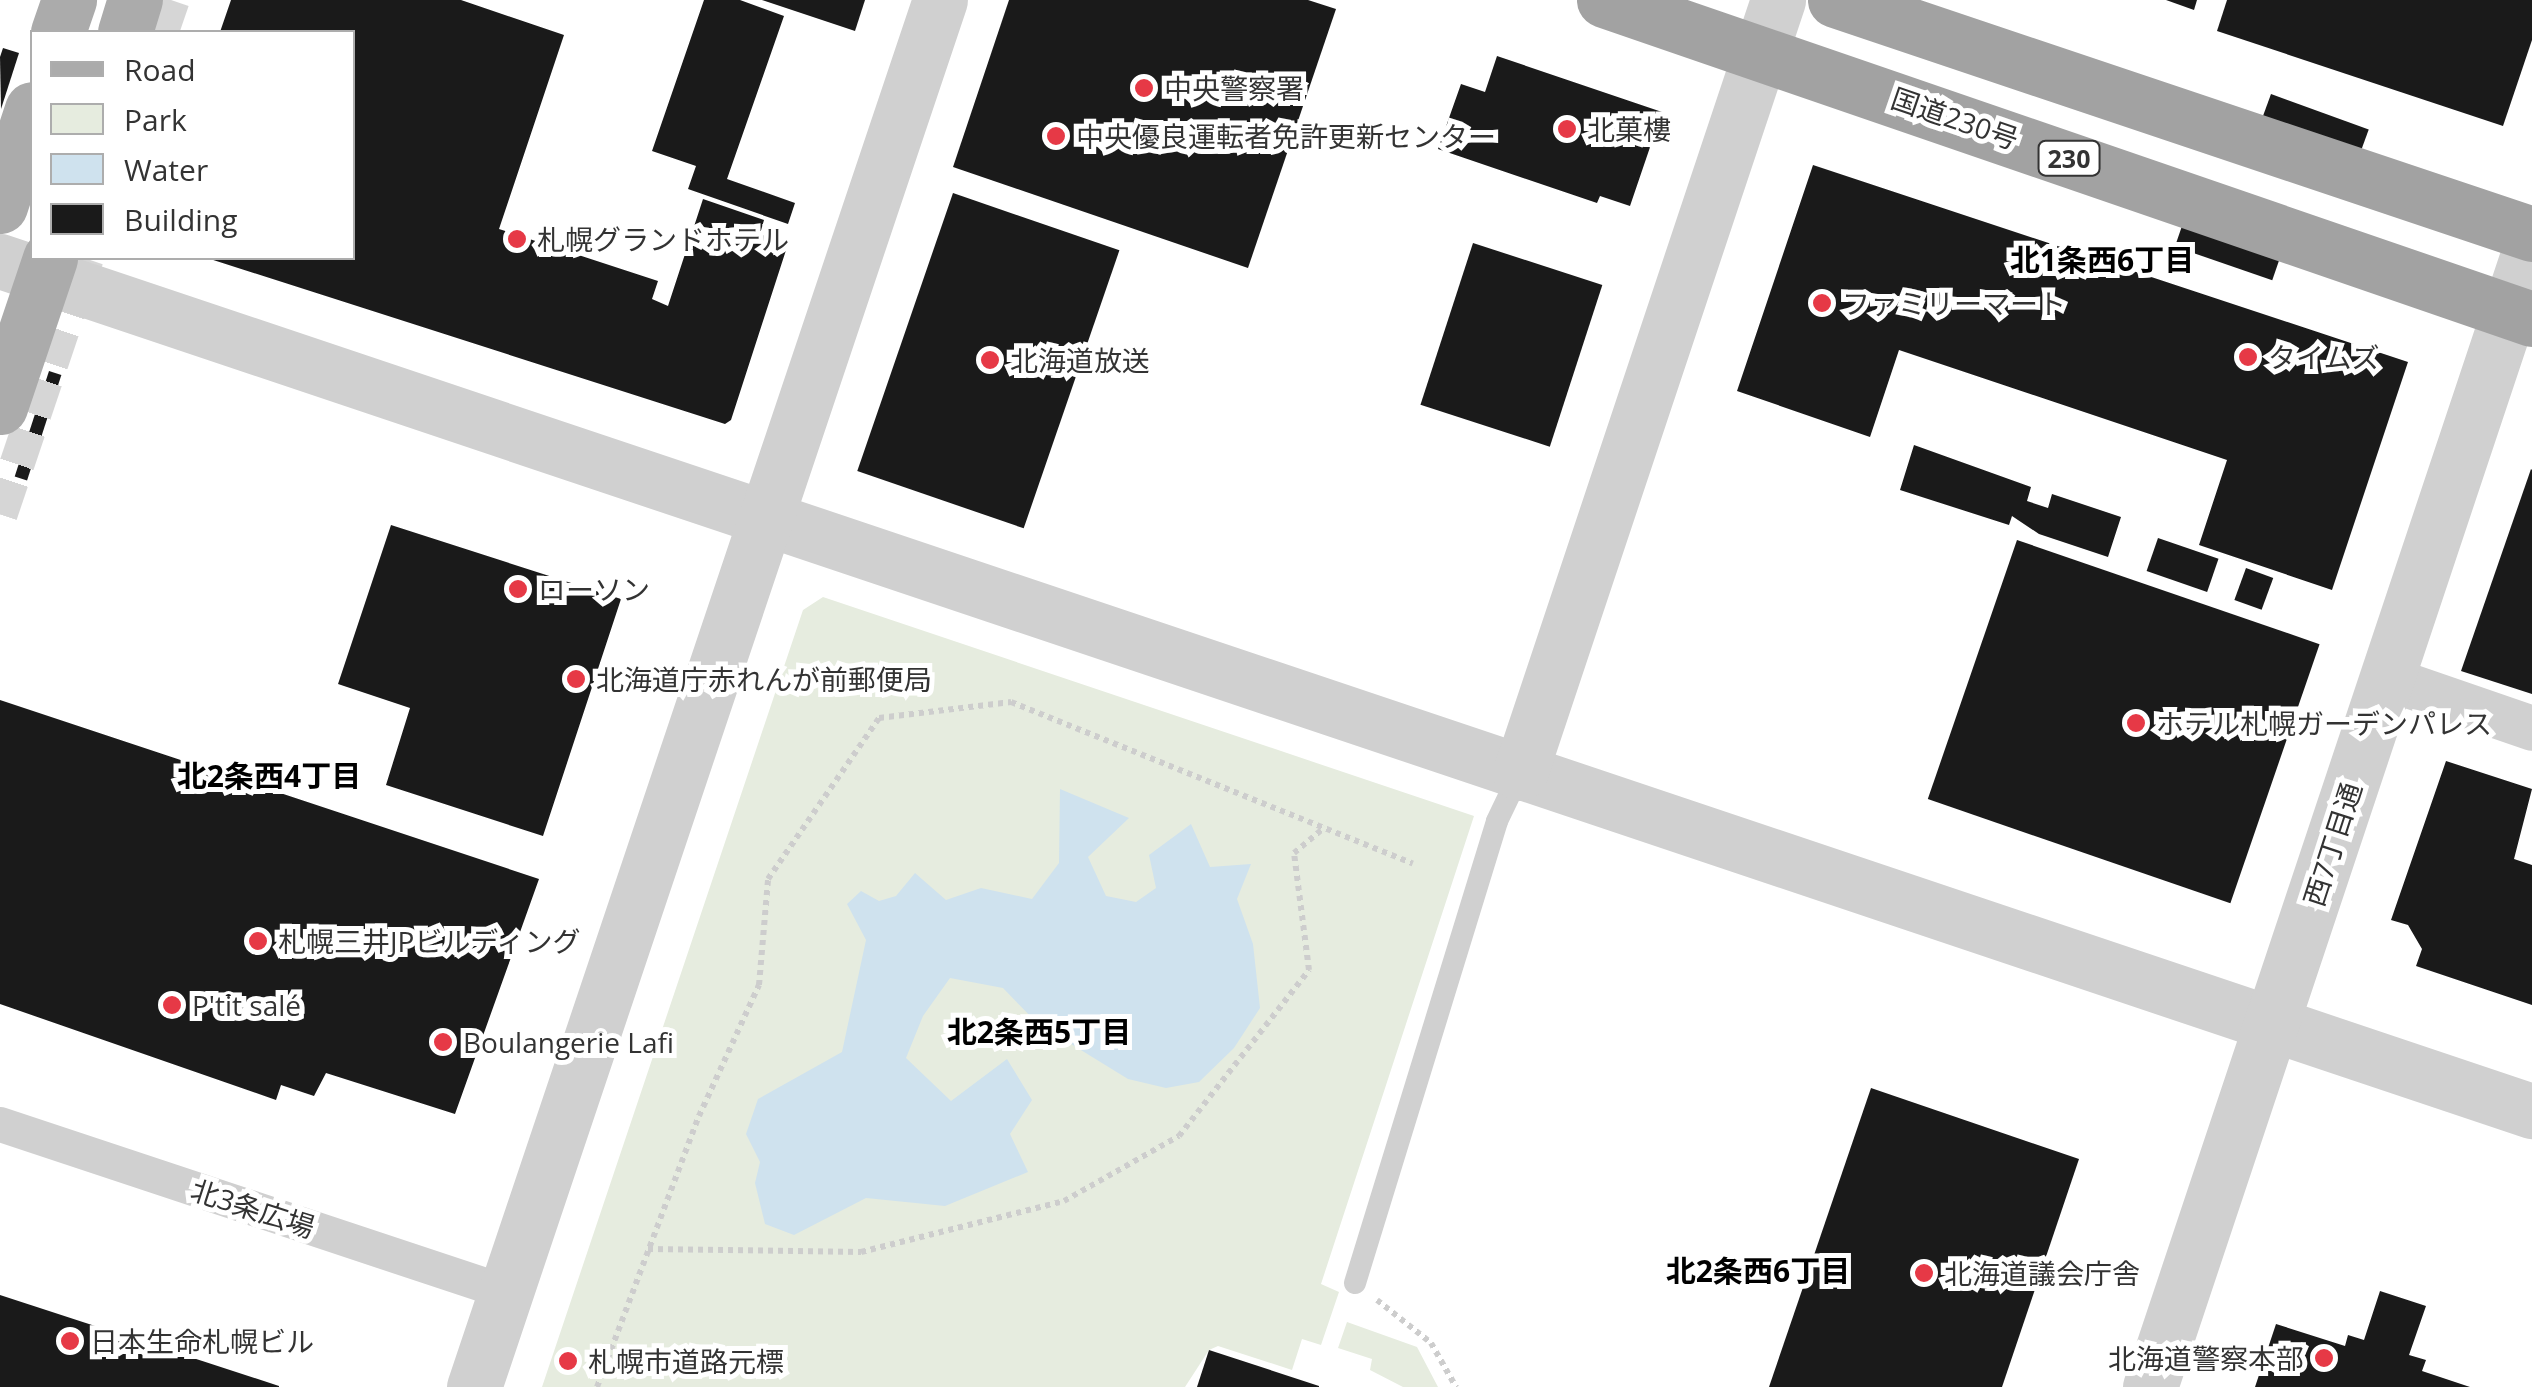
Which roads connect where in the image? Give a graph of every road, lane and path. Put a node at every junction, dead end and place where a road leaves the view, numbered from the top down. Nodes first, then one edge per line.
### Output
1 (69, 0) edge
2 (136, 0) edge
3 (940, 0) edge
4 (1604, 0) edge
5 (1778, 0) edge
6 (1835, 0) edge
7 (59, 30) edge
8 (125, 30) edge
9 (1761, 52) junction
10 (30, 114) edge
11 (0, 206) edge
12 (2532, 234) edge
13 (2532, 244) edge
14 (31, 265) edge
15 (2521, 316) edge
16 (0, 406) edge
17 (766, 518) junction
18 (2387, 678) junction
19 (2532, 728) edge
20 (1520, 773) junction
21 (1325, 827) junction
22 (1412, 864) dead end
23 (2272, 1024) junction
24 (2532, 1110) edge
25 (0, 1124) edge
26 (648, 1249) junction
27 (1355, 1283) joint
28 (506, 1292) junction
29 (474, 1387) edge
30 (597, 1387) edge
31 (1456, 1387) edge
32 (2150, 1387) edge

1 - 7 main road
2 - 8 main road
3 - 17 street
4 - 9 highway, 国道230号 / 230
5 - 9 street
6 - 12 highway
9 - 15 highway, 国道230号 / 230
9 - 20 street
10 - 11 main road
13 - 15 street, 西7丁目通
14 - 16 main road
14 - 17 street
15 - 18 street, 西7丁目通
17 - 20 street
17 - 28 street
18 - 19 street
18 - 23 street, 西7丁目通
20 - 23 street
20 - 27 lane
21 - 22 path
21 - 26 path
21 - 26 path
23 - 24 street
23 - 32 street, 西7丁目通
25 - 28 street, 北3条広場
26 - 30 path
27 - 31 path
28 - 29 street

